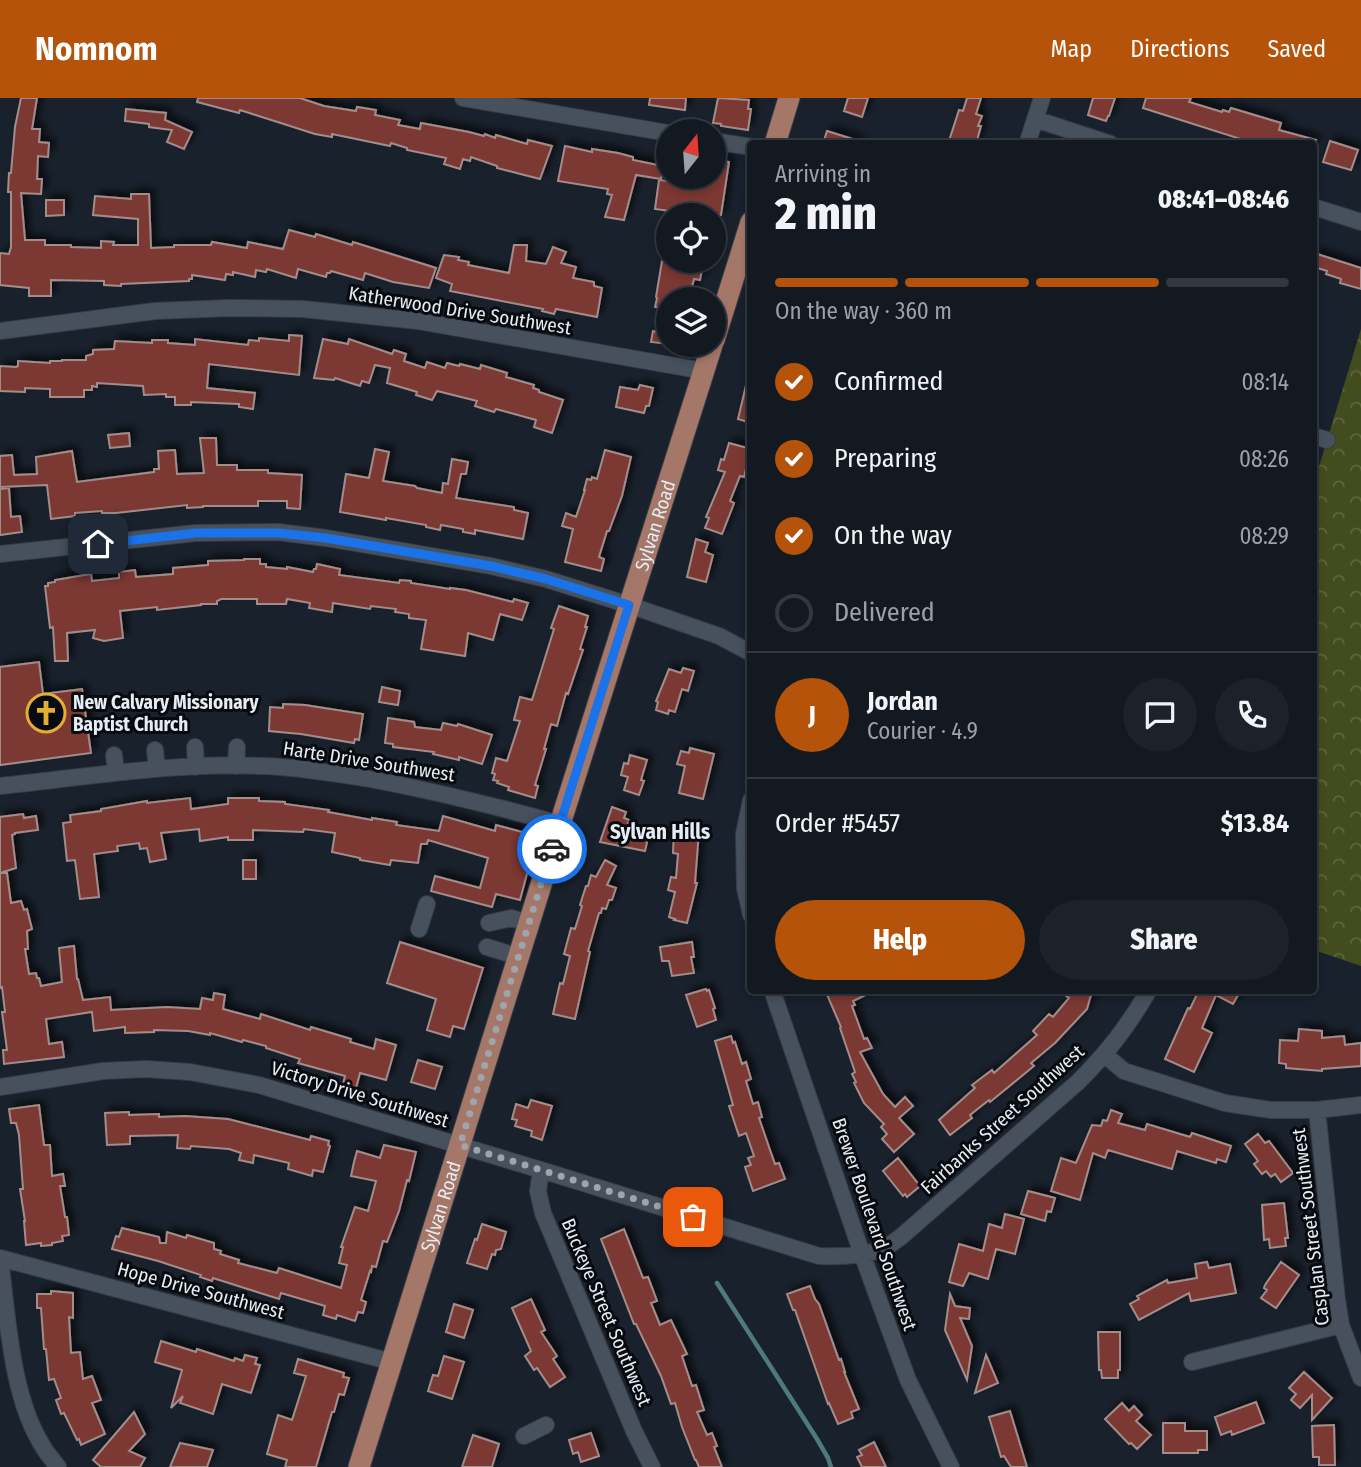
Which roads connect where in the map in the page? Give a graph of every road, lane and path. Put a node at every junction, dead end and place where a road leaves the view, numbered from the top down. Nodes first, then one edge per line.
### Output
1 (463, 98) edge
2 (789, 98) edge
3 (1042, 98) edge
4 (1035, 120) junction
5 (656, 131) edge
6 (776, 140) edge
7 (1028, 140) edge
8 (1098, 140) edge
9 (726, 143) edge
10 (747, 146) edge
11 (1317, 208) edge
12 (1361, 222) edge
13 (747, 235) edge
14 (726, 302) edge
15 (0, 331) edge
16 (708, 357) edge
17 (704, 372) junction
18 (0, 554) edge
19 (629, 605) junction
20 (747, 651) edge
21 (195, 747) dead end
22 (237, 747) dead end
23 (155, 750) dead end
24 (114, 755) dead end
25 (236, 766) junction
26 (196, 767) junction
27 (157, 769) junction
28 (116, 773) junction
29 (0, 786) edge
30 (747, 819) edge
31 (560, 824) junction
32 (747, 897) edge
33 (427, 904) dead end
34 (489, 923) dead end
35 (529, 923) junction
36 (419, 929) dead end
37 (487, 947) dead end
38 (519, 957) junction
39 (773, 994) edge
40 (1147, 994) edge
41 (1105, 1055) junction
42 (0, 1087) edge
43 (1361, 1105) edge
44 (1317, 1110) junction
45 (460, 1145) junction
46 (541, 1170) junction
47 (862, 1254) junction
48 (0, 1259) edge
49 (1341, 1325) junction
50 (6, 1349) edge
51 (392, 1362) junction
52 (1192, 1362) dead end
53 (1361, 1378) edge
54 (545, 1425) dead end
55 (524, 1436) dead end
56 (58, 1467) edge
57 (359, 1467) edge
58 (652, 1467) edge
59 (951, 1467) edge

1 - 5 street
2 - 6 main road
3 - 4 street
4 - 7 street
4 - 8 street
9 - 10 street
11 - 12 street
13 - 14 main road
15 - 17 street, Katherwood Drive Southwest
16 - 17 main road, Sylvan Road
17 - 19 main road, Sylvan Road
18 - 19 street
19 - 20 street
19 - 31 main road, Sylvan Road
21 - 26 street
22 - 25 street
23 - 27 street
24 - 28 street
25 - 26 street, Harte Drive Southwest
25 - 31 street, Harte Drive Southwest
26 - 27 street, Harte Drive Southwest
27 - 28 street, Harte Drive Southwest
28 - 29 street, Harte Drive Southwest
30 - 32 street
31 - 35 main road, Sylvan Road
33 - 36 street
34 - 35 street
35 - 38 main road, Sylvan Road
37 - 38 street
38 - 45 main road, Sylvan Road
39 - 47 street, Brewer Boulevard Southwest
40 - 41 street, Fairbanks Street Southwest
41 - 44 street
41 - 47 street, Fairbanks Street Southwest
42 - 45 street, Victory Drive Southwest
43 - 44 street
44 - 49 street, Casplan Street Southwest
45 - 46 street, Victory Drive Southwest
45 - 51 main road, Sylvan Road
46 - 47 street, Victory Drive Southwest
46 - 58 street, Buckeye Street Southwest
47 - 59 street, Brewer Boulevard Southwest
48 - 50 street
48 - 51 street, Hope Drive Southwest
49 - 52 street
49 - 53 street, Casplan Street Southwest
50 - 56 street
51 - 57 main road, Sylvan Road
54 - 55 street

